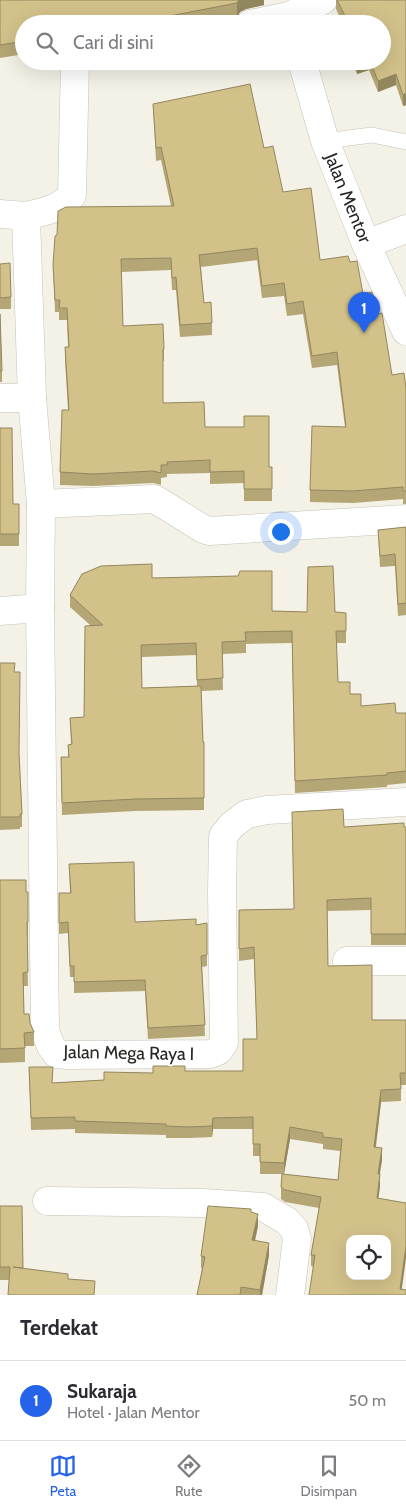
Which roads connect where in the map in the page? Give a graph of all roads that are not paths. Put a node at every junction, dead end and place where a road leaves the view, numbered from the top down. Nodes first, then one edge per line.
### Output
1 (324, 0) edge
2 (288, 13) edge
3 (75, 70) edge
4 (305, 70) edge
5 (325, 140) junction
6 (406, 142) edge
7 (13, 215) edge
8 (406, 229) edge
9 (366, 244) junction
10 (406, 331) edge
11 (0, 398) edge
12 (32, 398) junction
13 (41, 504) junction
14 (406, 519) edge
15 (40, 608) junction
16 (0, 611) edge
17 (406, 802) edge
18 (347, 961) dead end
19 (406, 961) edge
20 (47, 1201) dead end
21 (290, 1295) edge

1 - 2 street
3 - 7 street
4 - 5 street, Jalan Mentor
5 - 6 lane
5 - 9 street, Jalan Mentor
7 - 12 street
8 - 9 street
9 - 10 street, Jalan Mentor
11 - 12 street
12 - 13 street
13 - 14 street
13 - 15 street
15 - 16 street
15 - 17 street, Jalan Mega Raya I
18 - 19 street
20 - 21 street

